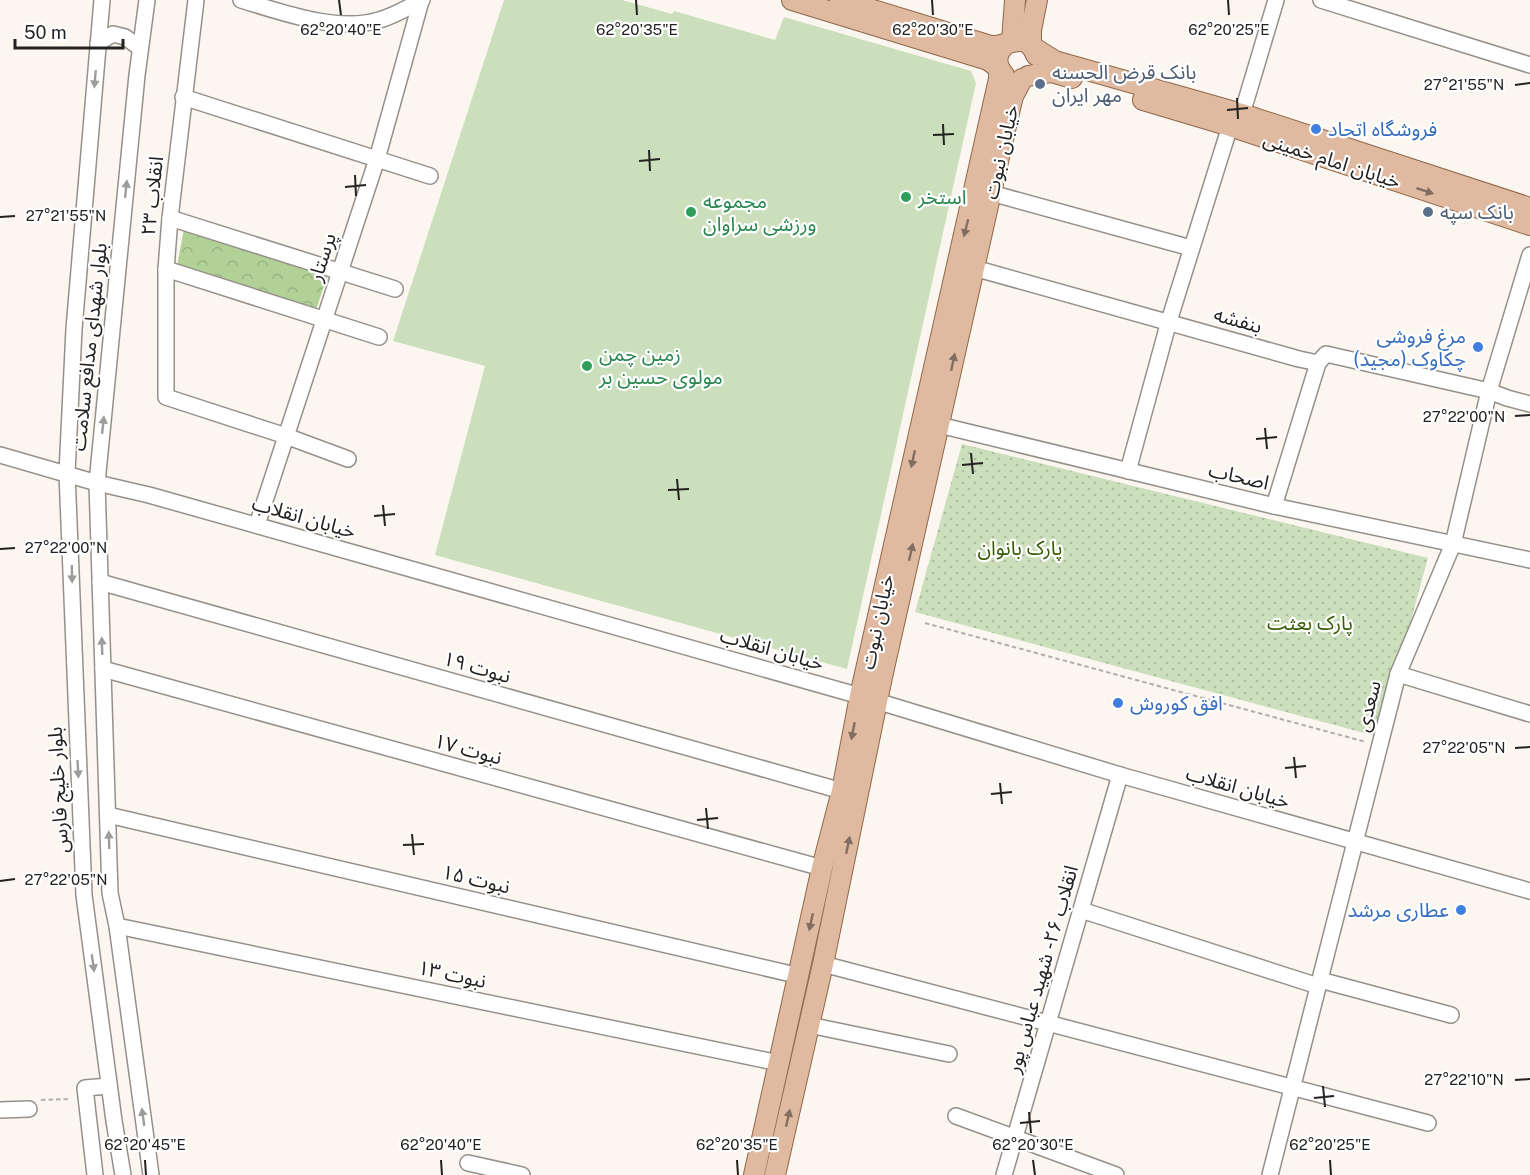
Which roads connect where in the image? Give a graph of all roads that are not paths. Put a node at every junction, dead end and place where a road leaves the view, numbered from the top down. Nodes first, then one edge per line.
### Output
1 (102, 0) edge
2 (147, 0) edge
3 (196, 0) edge
4 (241, 0) edge
5 (422, 0) edge
6 (792, 0) edge
7 (840, 0) edge
8 (1015, 0) edge
9 (1037, 0) edge
10 (1276, 0) edge
11 (1321, 0) edge
12 (98, 43) junction
13 (1016, 44) junction
14 (141, 48) junction
15 (1530, 65) edge
16 (999, 68) junction
17 (1025, 78) junction
18 (183, 97) junction
19 (1236, 120) junction
20 (377, 159) junction
21 (430, 176) dead end
22 (991, 193) junction
23 (1530, 208) edge
24 (170, 218) junction
25 (1530, 225) edge
26 (1191, 248) junction
27 (1530, 255) edge
28 (974, 268) junction
29 (166, 269) junction
30 (340, 271) junction
31 (395, 289) dead end
32 (324, 320) junction
33 (1169, 321) junction
34 (379, 337) dead end
35 (1318, 363) junction
36 (1489, 391) junction
37 (1530, 404) edge
38 (931, 422) junction
39 (286, 436) junction
40 (0, 455) edge
41 (348, 459) dead end
42 (1128, 471) junction
43 (67, 473) junction
44 (97, 483) junction
45 (1274, 506) junction
46 (257, 525) junction
47 (1453, 544) junction
48 (1530, 560) edge
49 (100, 582) junction
50 (103, 669) junction
51 (1398, 674) junction
52 (869, 700) junction
53 (1530, 714) edge
54 (1120, 775) junction
55 (842, 791) junction
56 (108, 815) junction
57 (1355, 843) junction
58 (822, 868) junction
59 (1530, 891) edge
60 (1081, 910) junction
61 (117, 926) junction
62 (822, 968) junction
63 (800, 972) junction
64 (1319, 983) junction
65 (1451, 1015) dead end
66 (1048, 1023) junction
67 (809, 1025) junction
68 (949, 1054) dead end
69 (779, 1063) junction
70 (110, 1086) junction
71 (1293, 1087) junction
72 (29, 1109) road end
73 (0, 1110) edge
74 (956, 1116) dead end
75 (1428, 1123) dead end
76 (1015, 1137) junction
77 (468, 1163) dead end
78 (95, 1175) edge
79 (123, 1175) edge
80 (151, 1175) edge
81 (522, 1175) edge
82 (754, 1175) edge
83 (775, 1175) edge
84 (1004, 1175) edge
85 (1116, 1175) edge
86 (1270, 1175) edge

1 - 12 street, بلوار شهدای مدافع سلامت
2 - 14 street, بلوار شهدای مدافع سلامت
3 - 18 street, انقلاب ۲۳
4 - 5 street
5 - 20 street, پرستار
6 - 16 main road
7 - 13 main road, خیابان امام خمینی
8 - 13 main road
9 - 13 main road
10 - 19 street
11 - 15 street
12 - 14 street
12 -> 43 street, بلوار شهدای مدافع سلامت
13 - 16 main road
13 - 17 main road
13 - 19 main road, خیابان امام خمینی
44 -> 14 street, بلوار شهدای مدافع سلامت
16 - 17 main road
16 -> 38 main road, خیابان نبوت
17 - 19 main road, خیابان امام خمینی
17 - 22 main road, خیابان نبوت
18 - 20 street
18 - 24 street, انقلاب ۲۳
19 - 23 main road, خیابان امام خمینی
19 -> 25 main road, خیابان امام خمینی
19 - 26 street
20 - 21 street
20 - 30 street, پرستار
22 - 26 street
22 - 28 main road, خیابان نبوت
24 - 29 street, انقلاب ۲۳
24 - 30 street
26 - 33 street
27 - 36 street, سعدی
28 - 33 street, بنفشه
38 -> 28 main road, خیابان نبوت
29 - 32 street
29 - 39 street, انقلاب ۲۳
30 - 31 street
30 - 32 street, پرستار
32 - 34 street
32 - 39 street, پرستار
33 - 35 street, بنفشه
33 - 42 street
35 - 36 street, بنفشه
35 - 45 street
36 - 37 street
36 - 47 street, سعدی
38 - 42 street, اصحاب
38 - 52 main road, خیابان نبوت
39 - 41 street
39 - 46 street, پرستار
40 - 43 street, خیابان انقلاب
42 - 45 street, اصحاب
43 - 44 street, خیابان انقلاب
43 -> 70 street, بلوار خلیج فارس
44 - 46 street, خیابان انقلاب
44 - 49 street
45 - 47 street, اصحاب
46 - 52 street, خیابان انقلاب
47 - 48 street, اصحاب
47 - 51 street, سعدی
50 -> 49 street
49 - 55 street, نبوت ۱۹
50 - 56 street
50 - 58 street, نبوت ۱۷
51 - 53 street
51 - 57 street, سعدی
52 - 54 street, خیابان انقلاب
52 -> 55 main road, خیابان نبوت
62 -> 52 main road, خیابان نبوت
54 - 57 street, خیابان انقلاب
54 - 60 street, انقلاب ۲۶ - شهید عباس پور
55 - 58 main road, خیابان نبوت
61 -> 56 street
56 - 63 street, نبوت ۱۵
57 - 59 street, خیابان انقلاب
57 - 64 street, سعدی
58 -> 63 main road, خیابان نبوت
60 - 64 street
60 - 66 street, انقلاب ۲۶ - شهید عباس پور
61 - 69 street, نبوت ۱۳
80 -> 61 street
62 - 63 main road
62 - 66 street
62 - 67 main road, خیابان نبوت
63 - 69 main road, خیابان نبوت
64 - 65 street
64 - 71 street, سعدی
66 - 71 street
66 - 76 street, انقلاب ۲۶ - شهید عباس پور
67 - 68 street
83 -> 67 main road, خیابان نبوت
69 - 82 main road, خیابان نبوت
70 - 78 street
70 - 79 street, بلوار خلیج فارس
71 - 75 street
71 - 86 street, سعدی
72 - 73 street
74 - 76 street
76 - 84 street, انقلاب ۲۶ - شهید عباس پور
76 - 85 street
77 - 81 street

